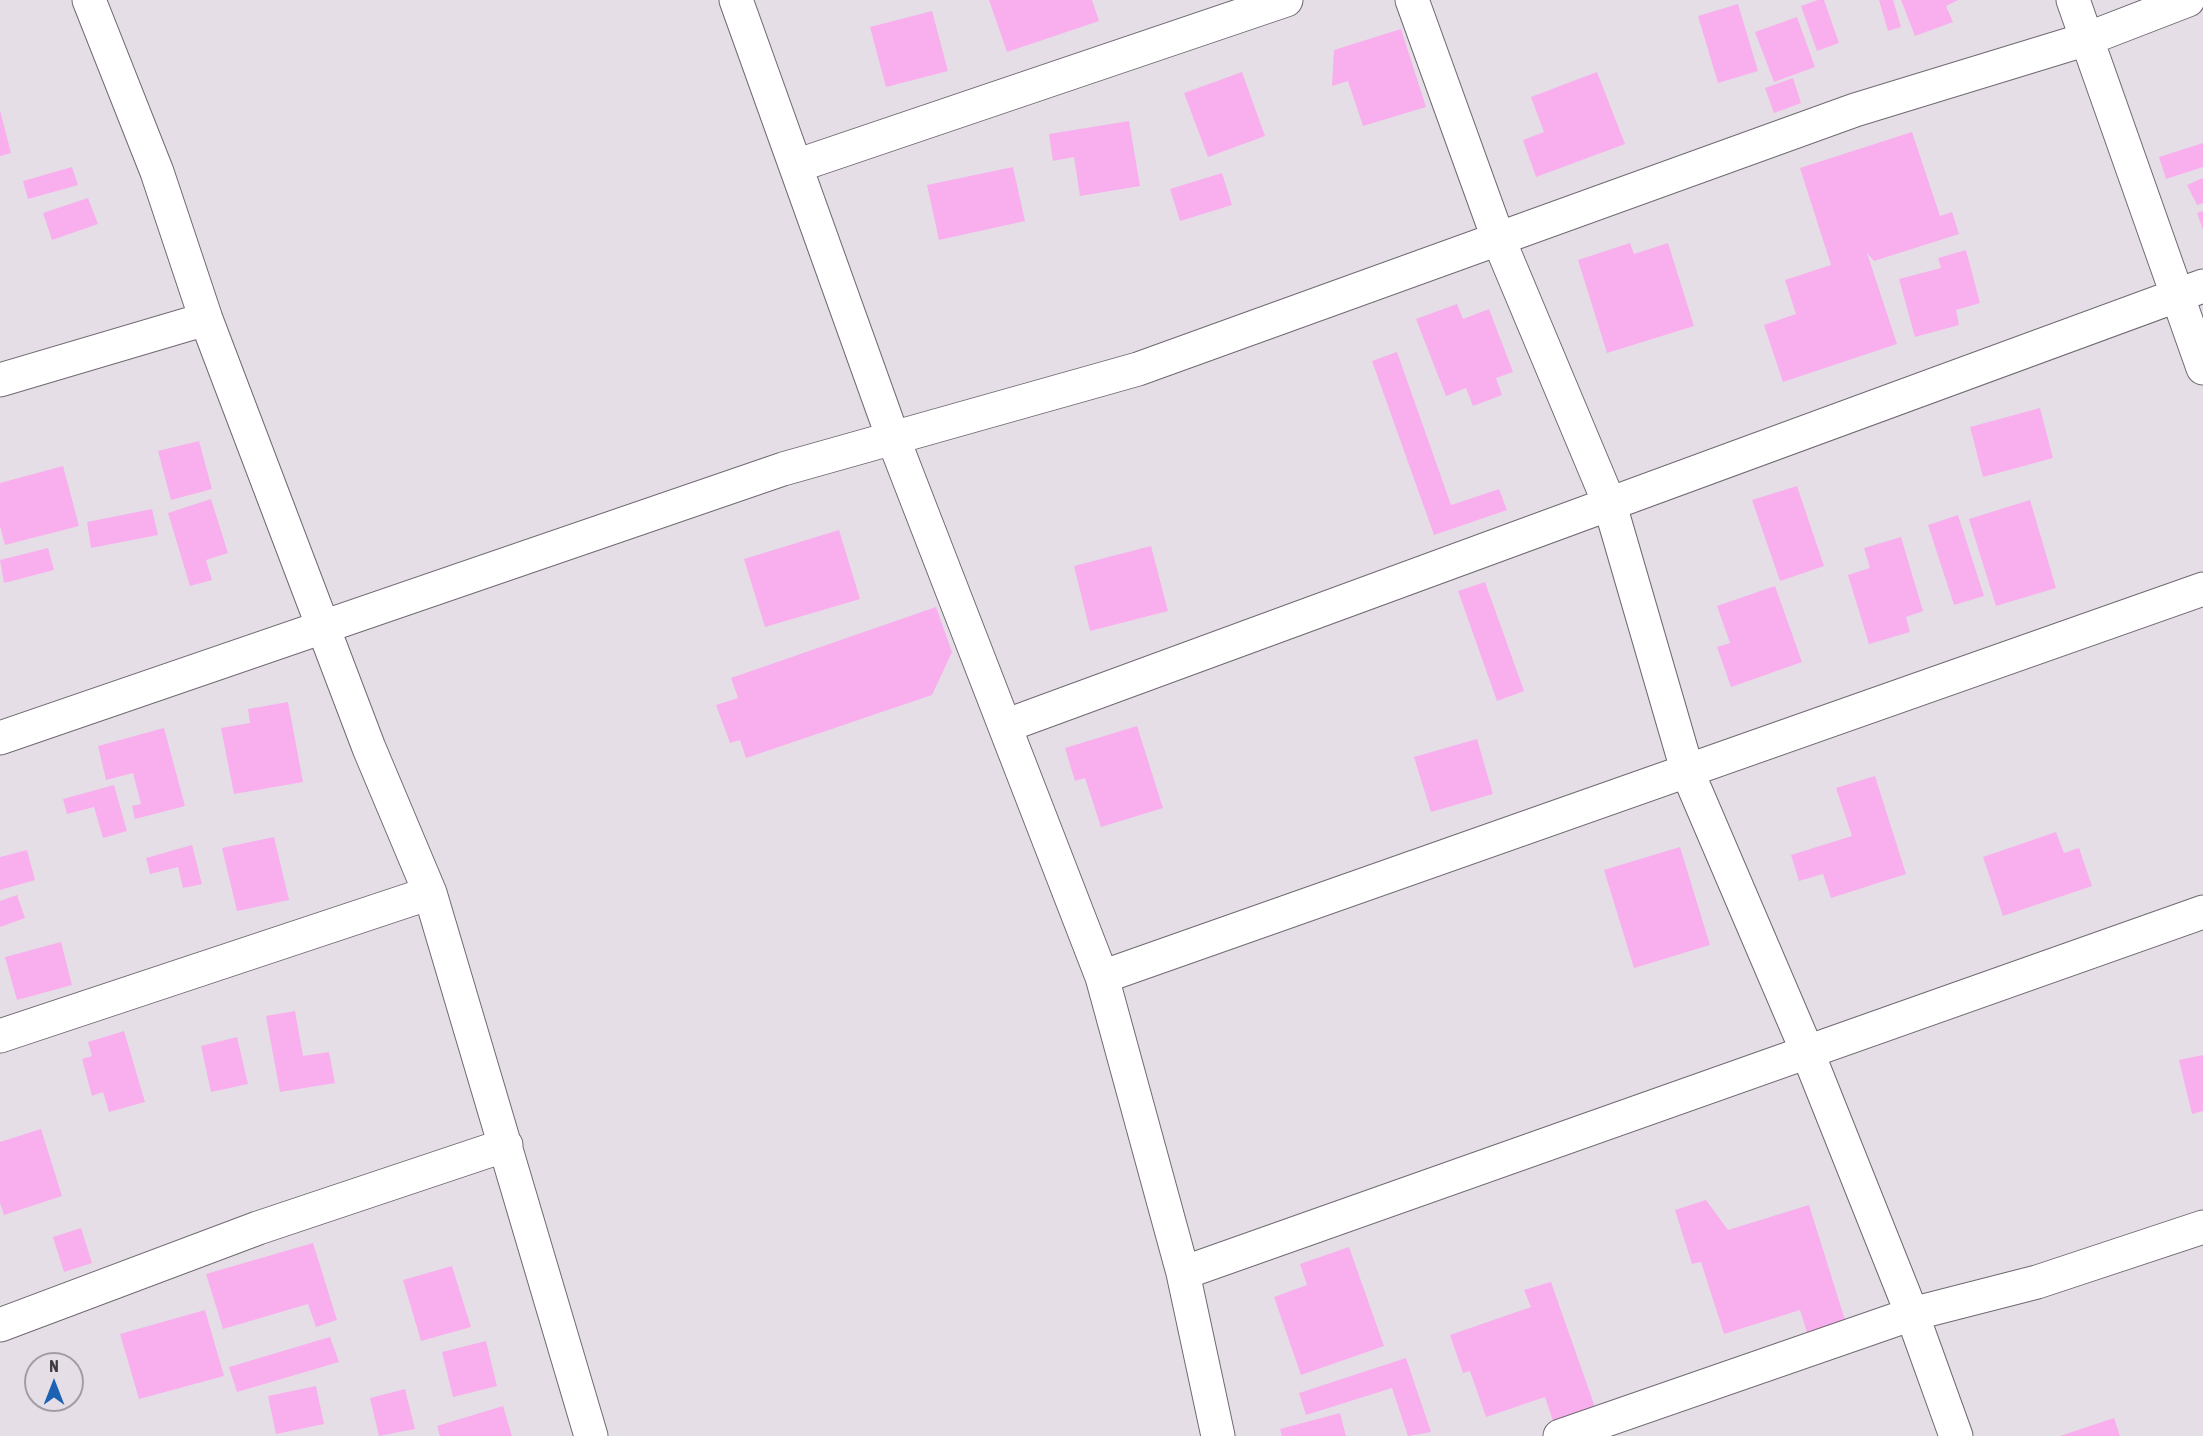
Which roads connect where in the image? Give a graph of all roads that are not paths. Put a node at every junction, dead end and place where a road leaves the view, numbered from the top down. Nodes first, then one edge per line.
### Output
1 (89, 0) edge
2 (736, 0) edge
3 (1286, 0) edge
4 (1412, 0) edge
5 (2073, 0) edge
6 (2188, 0) edge
7 (2086, 39) junction
8 (796, 166) junction
9 (1498, 238) junction
10 (2190, 291) edge
11 (206, 319) junction
12 (2203, 368) edge
13 (0, 380) edge
14 (893, 438) junction
15 (1610, 506) junction
16 (2203, 589) edge
17 (326, 627) junction
18 (1005, 726) junction
19 (0, 738) edge
20 (1688, 772) junction
21 (430, 893) junction
22 (2203, 912) edge
23 (1102, 977) junction
24 (0, 1036) edge
25 (1807, 1051) junction
26 (506, 1145) junction
27 (2203, 1227) edge
28 (1183, 1273) junction
29 (1912, 1314) junction
30 (0, 1325) edge
31 (591, 1436) edge
32 (1218, 1436) edge
33 (1560, 1436) edge
34 (1956, 1436) edge

1 - 11 street
2 - 8 street
3 - 8 street
4 - 9 street
5 - 7 street
6 - 7 street
7 - 9 street
7 - 10 street
8 - 14 street
9 - 14 street
9 - 15 street
10 - 12 street
10 - 15 street
11 - 13 street
11 - 17 street
14 - 17 street
14 - 18 street
15 - 18 street
15 - 20 street
16 - 20 street
17 - 19 street
17 - 21 street
18 - 23 street
20 - 23 street
20 - 25 street
21 - 24 street
21 - 26 street
22 - 25 street
23 - 28 street
25 - 28 street
25 - 29 street
26 - 30 street
26 - 31 street
27 - 29 street
28 - 32 street
29 - 33 street
29 - 34 street

